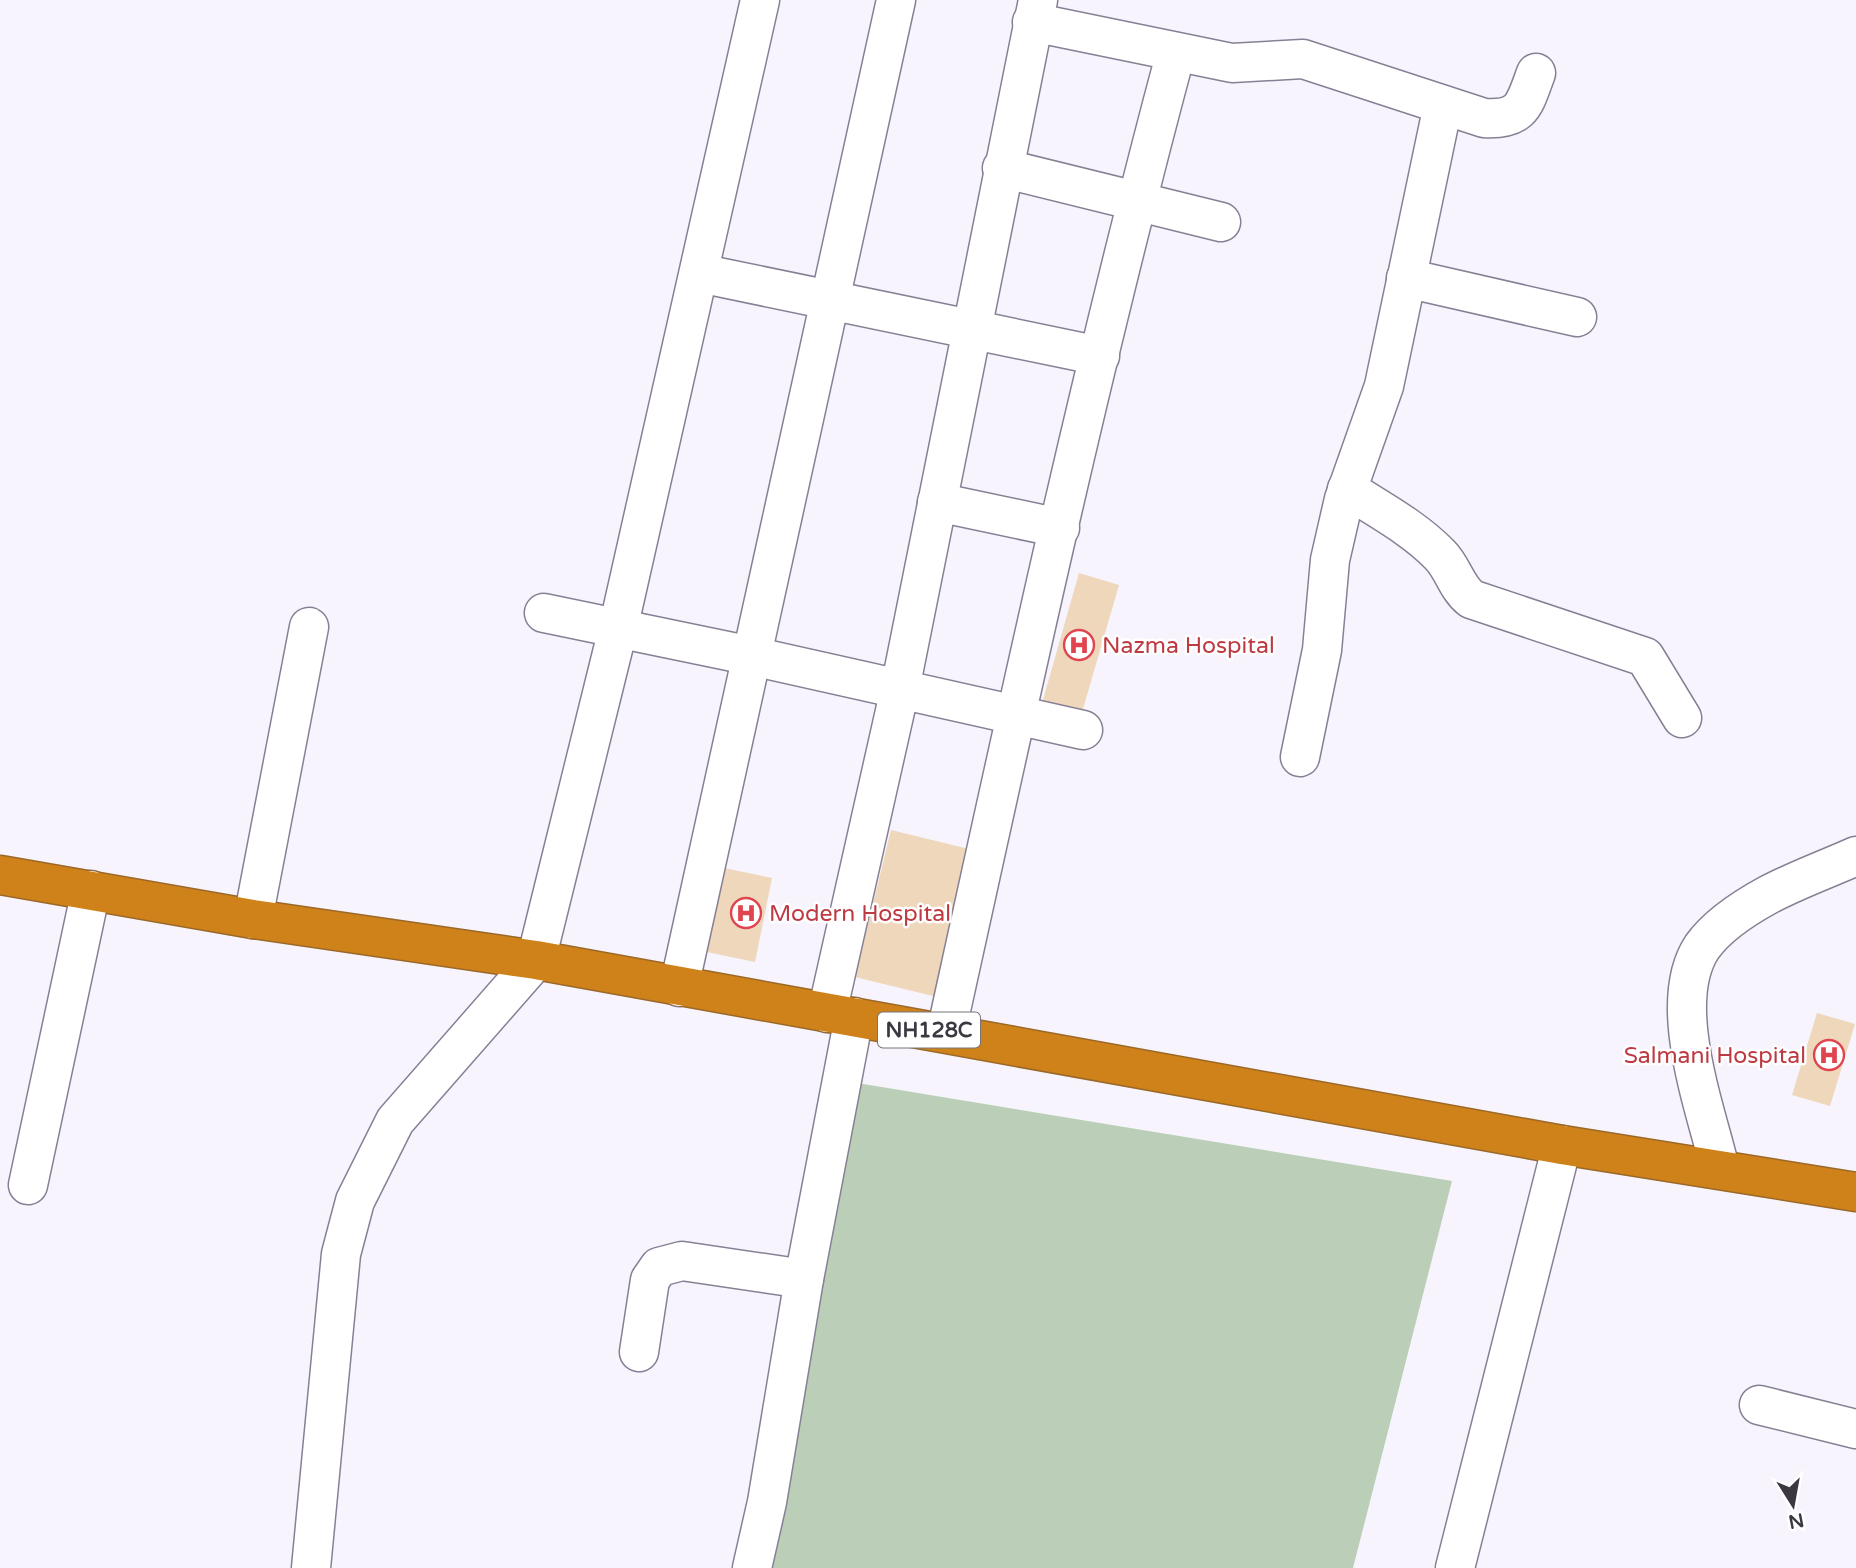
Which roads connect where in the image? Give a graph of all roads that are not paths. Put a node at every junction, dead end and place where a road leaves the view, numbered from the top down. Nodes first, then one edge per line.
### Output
1 (760, 0) edge
2 (896, 0) edge
3 (1035, 11) edge
4 (1176, 52) junction
5 (1536, 73) dead end
6 (1443, 105) junction
7 (1002, 168) junction
8 (1136, 201) junction
9 (1221, 222) dead end
10 (699, 273) junction
11 (1406, 278) junction
12 (830, 299) junction
13 (1577, 317) dead end
14 (971, 330) junction
15 (1100, 356) junction
16 (1347, 489) junction
17 (937, 502) junction
18 (1060, 528) junction
19 (544, 613) dead end
20 (309, 627) dead end
21 (618, 629) junction
22 (752, 656) junction
23 (900, 689) junction
24 (1016, 714) junction
25 (1682, 718) dead end
26 (1083, 730) dead end
27 (1300, 757) dead end
28 (1856, 856) edge
29 (0, 875) edge
30 (91, 890) junction
31 (253, 919) junction
32 (536, 960) junction
33 (680, 987) junction
34 (840, 1015) junction
35 (946, 1033) junction
36 (1562, 1145) junction
37 (1720, 1169) junction
38 (29, 1185) dead end
39 (1853, 1185) edge
40 (804, 1279) junction
41 (639, 1352) dead end
42 (1759, 1405) dead end
43 (1856, 1429) edge
44 (311, 1568) edge
45 (752, 1568) edge
46 (1455, 1568) edge

1 - 10 street
2 - 12 street
3 - 4 street
3 - 7 street
4 - 6 street
4 - 8 street
5 - 6 street
6 - 11 street
7 - 8 street
7 - 14 street
8 - 9 street
8 - 15 street
10 - 12 street
10 - 21 street
11 - 13 street
11 - 16 street
12 - 14 street
12 - 22 street
14 - 15 street
14 - 17 street
15 - 18 street
16 - 25 street
16 - 27 street
17 - 18 street
17 - 23 street
18 - 24 street
19 - 21 street
20 - 31 street
21 - 22 street
21 - 32 street
22 - 23 street
22 - 33 street
23 - 24 street
23 - 34 street
24 - 26 street
24 - 35 street
28 - 37 street
29 - 30 highway, NH128C
30 - 31 highway, NH128C
30 - 38 street
31 - 32 highway, NH128C
32 - 33 highway, NH128C
32 - 44 street
33 - 34 highway, NH128C
34 - 35 highway, NH128C
34 - 40 street
35 - 36 highway, NH128C
36 - 37 highway, NH128C
36 - 46 street
37 - 39 highway, NH128C
40 - 41 street
40 - 45 street
42 - 43 street

